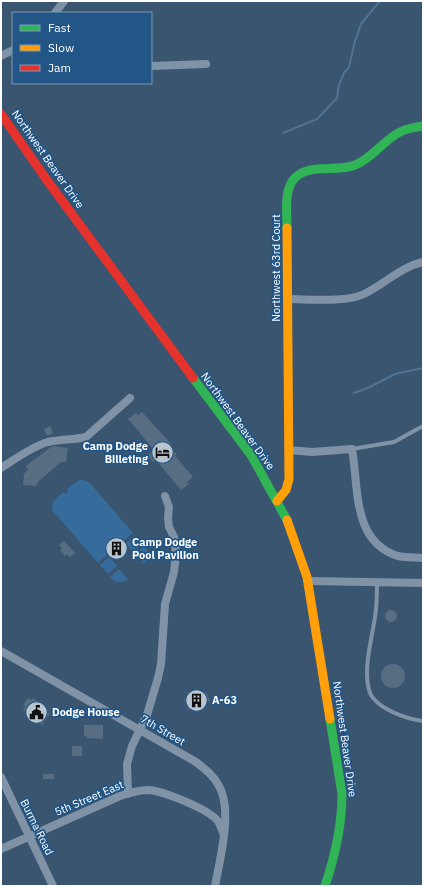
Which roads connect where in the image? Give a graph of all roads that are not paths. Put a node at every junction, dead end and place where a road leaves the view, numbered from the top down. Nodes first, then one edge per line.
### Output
1 (64, 1) edge
2 (56, 12) edge
3 (12, 50) edge
4 (1, 56) edge
5 (206, 64) dead end
6 (152, 66) edge
7 (1, 114) edge
8 (423, 126) edge
9 (423, 262) edge
10 (288, 299) junction
11 (130, 398) dead end
12 (423, 426) edge
13 (352, 449) junction
14 (289, 450) junction
15 (1, 468) edge
16 (165, 496) dead end
17 (278, 500) junction
18 (423, 558) edge
19 (308, 581) junction
20 (377, 583) junction
21 (423, 583) edge
22 (1, 651) edge
23 (423, 720) edge
24 (140, 730) junction
25 (1, 777) edge
26 (128, 794) junction
27 (224, 833) junction
28 (29, 836) junction
29 (1, 849) edge
30 (53, 886) edge
31 (215, 886) edge
32 (325, 886) edge

1 - 2 street
3 - 4 street
5 - 6 street
7 - 17 main road, Northwest Beaver Drive
8 - 10 main road, Northwest 63rd Court
9 - 10 street
10 - 14 main road, Northwest 63rd Court
11 - 15 street
12 - 13 lane
13 - 14 street
13 - 18 street
14 - 17 main road, Northwest 63rd Court
16 - 24 street
17 - 19 main road, Northwest Beaver Drive
19 - 20 street
19 - 32 main road, Northwest Beaver Drive
20 - 21 street
20 - 23 lane
22 - 24 street, 7th Street
24 - 26 street
24 - 27 street, 7th Street
25 - 28 street, Burma Road
26 - 27 street, 5th Street East
26 - 28 street, 5th Street East
27 - 31 street, 7th Street
28 - 29 street, 5th Street East
28 - 30 street, Burma Road

